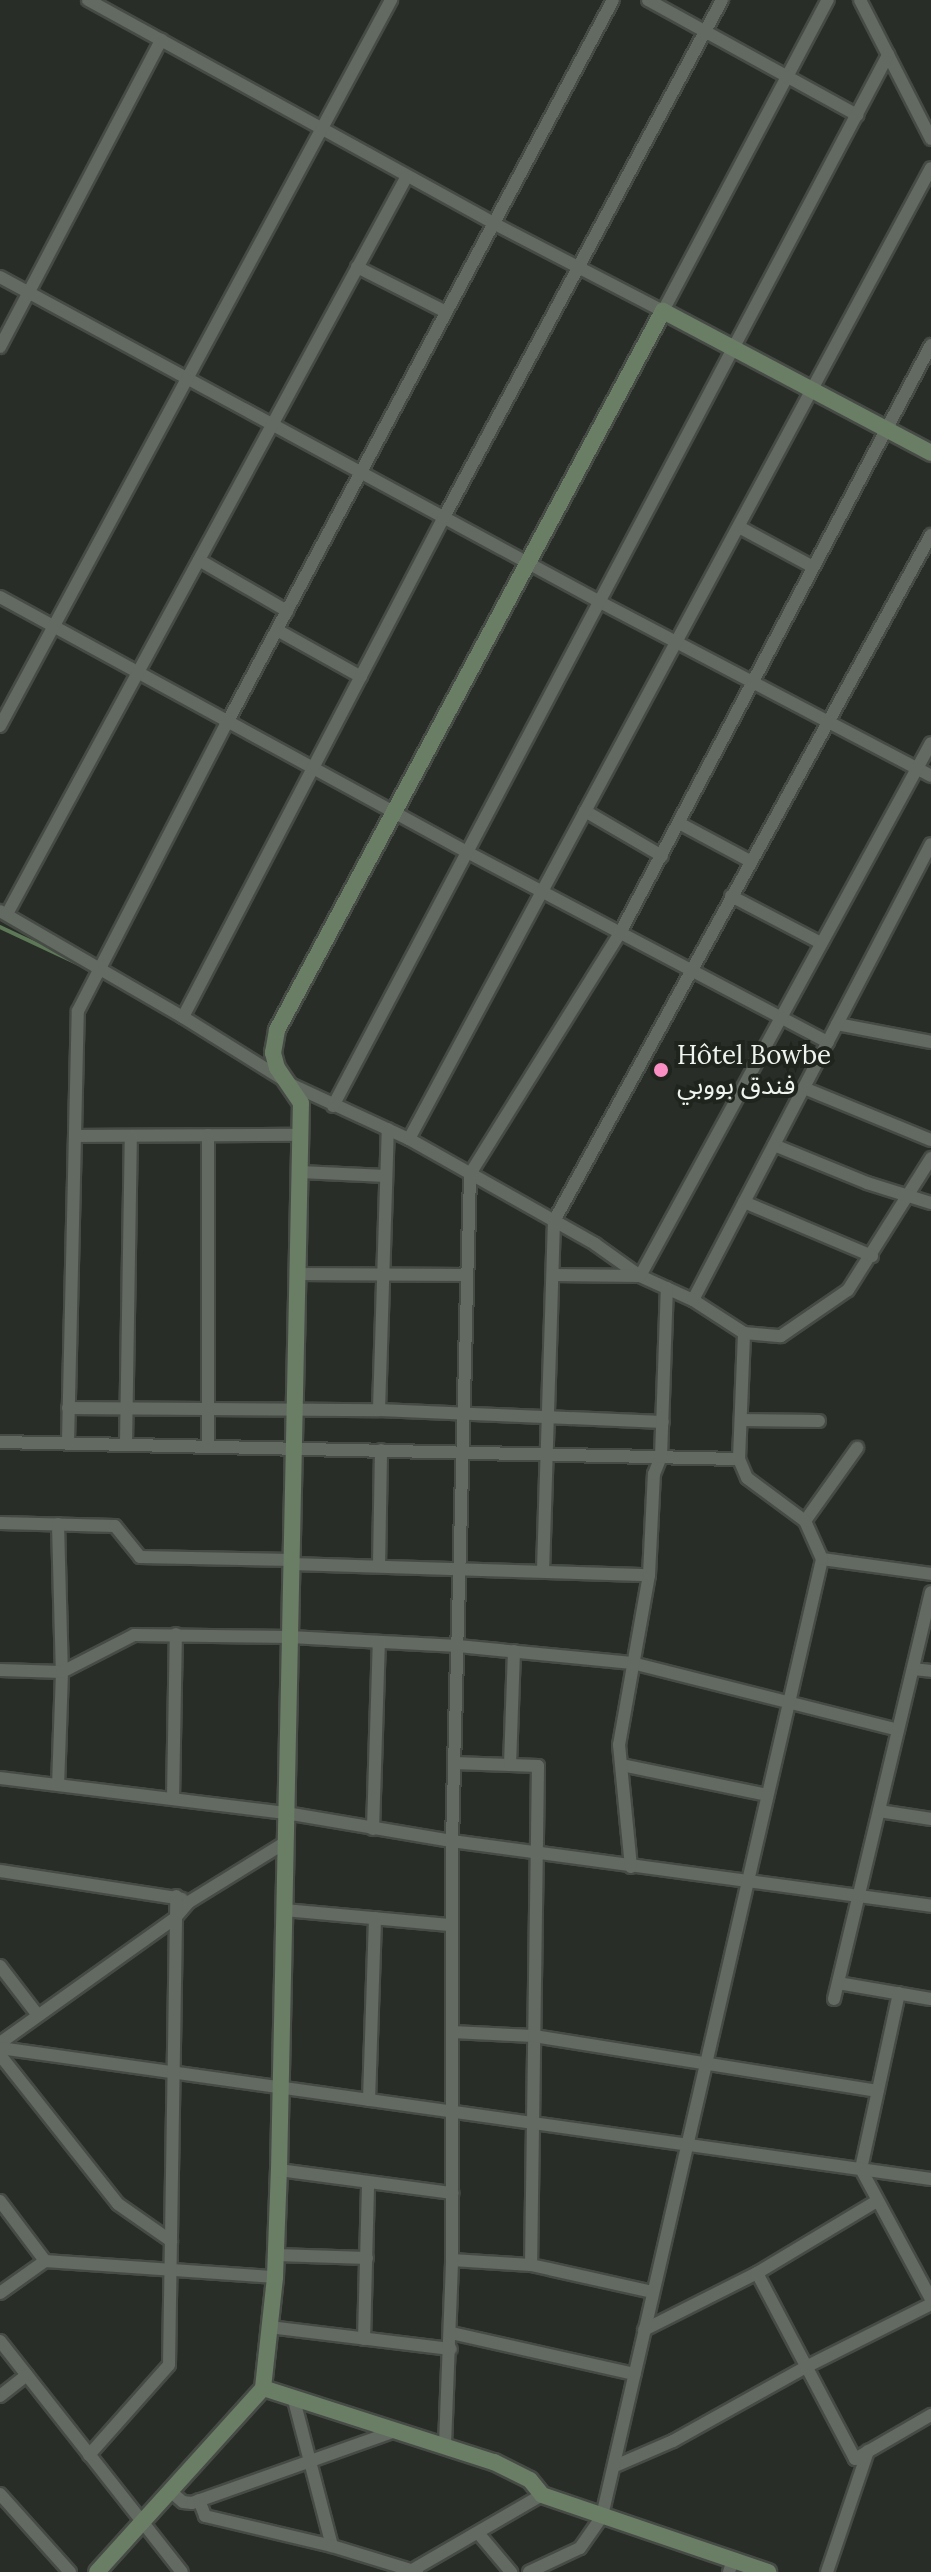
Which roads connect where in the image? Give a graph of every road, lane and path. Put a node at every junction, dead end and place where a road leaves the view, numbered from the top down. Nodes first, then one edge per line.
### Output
1 (88, 0) edge
2 (391, 0) edge
3 (613, 0) edge
4 (648, 0) edge
5 (722, 0) edge
6 (828, 0) edge
7 (860, 0) edge
8 (706, 32) junction
9 (161, 40) junction
10 (888, 55) junction
11 (786, 76) junction
12 (857, 115) junction
13 (322, 128) junction
14 (931, 139) edge
15 (931, 168) edge
16 (407, 176) junction
17 (493, 223) junction
18 (357, 267) junction
19 (578, 268) junction
20 (0, 277) edge
21 (28, 293) junction
22 (663, 311) junction
23 (446, 312) junction
24 (931, 345) edge
25 (0, 347) edge
26 (733, 348) junction
27 (188, 376) junction
28 (813, 389) junction
29 (273, 423) junction
30 (886, 428) junction
31 (931, 453) edge
32 (362, 471) junction
33 (444, 517) junction
34 (739, 527) junction
35 (931, 535) edge
36 (199, 560) junction
37 (529, 561) junction
38 (813, 567) junction
39 (0, 597) edge
40 (600, 602) junction
41 (287, 611) junction
42 (53, 627) junction
43 (277, 630) junction
44 (677, 643) junction
45 (137, 674) junction
46 (361, 677) junction
47 (753, 682) junction
48 (228, 721) junction
49 (830, 724) junction
50 (0, 726) edge
51 (931, 743) edge
52 (314, 767) junction
53 (917, 770) junction
54 (931, 776) edge
55 (395, 810) junction
56 (585, 811) junction
57 (679, 823) junction
58 (931, 844) edge
59 (467, 852) junction
60 (662, 856) junction
61 (750, 861) junction
62 (542, 891) junction
63 (731, 896) junction
64 (4, 913) edge
65 (621, 931) junction
66 (821, 943) junction
67 (99, 968) junction
68 (691, 969) junction
69 (183, 1017) junction
70 (781, 1017) junction
71 (837, 1024) junction
72 (930, 1037) edge
73 (828, 1042) junction
74 (292, 1085) junction
75 (804, 1088) junction
76 (333, 1106) junction
77 (388, 1129) junction
78 (208, 1135) junction
79 (300, 1135) junction
80 (75, 1136) junction
81 (131, 1136) junction
82 (409, 1139) junction
83 (931, 1140) edge
84 (774, 1145) junction
85 (931, 1158) edge
86 (300, 1172) junction
87 (470, 1174) junction
88 (386, 1176) junction
89 (906, 1197) junction
90 (744, 1202) junction
91 (931, 1203) edge
92 (554, 1221) junction
93 (872, 1256) junction
94 (298, 1274) junction
95 (466, 1275) junction
96 (553, 1275) junction
97 (383, 1276) junction
98 (640, 1276) junction
99 (667, 1288) junction
100 (693, 1300) junction
101 (744, 1333) junction
102 (68, 1408) junction
103 (126, 1408) junction
104 (208, 1409) junction
105 (295, 1410) junction
106 (379, 1410) junction
107 (462, 1414) junction
108 (548, 1417) junction
109 (741, 1420) junction
110 (819, 1421) dead end
111 (663, 1422) junction
112 (0, 1442) edge
113 (68, 1442) junction
114 (126, 1444) junction
115 (208, 1446) junction
116 (295, 1448) junction
117 (857, 1448) dead end
118 (381, 1450) junction
119 (460, 1452) junction
120 (546, 1454) junction
121 (661, 1457) junction
122 (739, 1459) junction
123 (805, 1521) junction
124 (0, 1523) edge
125 (58, 1524) junction
126 (822, 1559) junction
127 (292, 1562) junction
128 (379, 1566) junction
129 (458, 1569) junction
130 (543, 1571) junction
131 (931, 1574) edge
132 (649, 1575) junction
133 (931, 1592) edge
134 (176, 1634) junction
135 (290, 1637) junction
136 (379, 1642) junction
137 (458, 1646) junction
138 (514, 1651) junction
139 (632, 1663) junction
140 (913, 1669) junction
141 (0, 1670) edge
142 (931, 1671) edge
143 (62, 1672) junction
144 (789, 1701) junction
145 (898, 1730) junction
146 (454, 1763) junction
147 (510, 1765) junction
148 (622, 1765) junction
149 (0, 1778) edge
150 (58, 1785) junction
151 (767, 1795) junction
152 (173, 1799) junction
153 (879, 1811) junction
154 (286, 1813) junction
155 (931, 1819) edge
156 (373, 1829) junction
157 (452, 1841) junction
158 (286, 1842) junction
159 (536, 1853) junction
160 (631, 1867) junction
161 (0, 1871) edge
162 (748, 1881) junction
163 (859, 1895) junction
164 (182, 1899) junction
165 (931, 1906) edge
166 (285, 1910) junction
167 (175, 1918) junction
168 (375, 1918) junction
169 (451, 1925) junction
170 (0, 1966) edge
171 (838, 1983) junction
172 (899, 1993) junction
173 (834, 1999) dead end
174 (931, 1999) edge
175 (37, 2014) junction
176 (452, 2032) junction
177 (534, 2036) junction
178 (0, 2046) edge
179 (0, 2055) edge
180 (706, 2062) junction
181 (173, 2073) junction
182 (281, 2087) junction
183 (878, 2091) junction
184 (369, 2100) junction
185 (453, 2112) junction
186 (533, 2123) junction
187 (687, 2144) junction
188 (861, 2169) junction
189 (279, 2170) junction
190 (931, 2179) edge
191 (368, 2183) junction
192 (452, 2193) junction
193 (0, 2201) edge
194 (877, 2201) junction
195 (171, 2241) junction
196 (276, 2255) junction
197 (367, 2258) junction
198 (452, 2260) junction
199 (45, 2261) junction
200 (531, 2265) junction
201 (171, 2270) junction
202 (757, 2273) junction
203 (275, 2277) junction
204 (653, 2292) junction
205 (0, 2293) edge
206 (931, 2301) edge
207 (269, 2327) junction
208 (644, 2330) junction
209 (451, 2333) junction
210 (364, 2339) junction
211 (0, 2341) edge
212 (451, 2349) junction
213 (806, 2367) junction
214 (634, 2374) junction
215 (27, 2375) junction
216 (263, 2388) junction
217 (0, 2396) edge
218 (294, 2400) junction
219 (931, 2415) edge
220 (393, 2432) junction
221 (445, 2445) junction
222 (868, 2451) junction
223 (89, 2455) junction
224 (310, 2459) junction
225 (615, 2466) junction
226 (169, 2490) junction
227 (0, 2494) edge
228 (542, 2495) junction
229 (199, 2500) junction
230 (602, 2516) junction
231 (141, 2520) junction
232 (479, 2534) junction
233 (332, 2546) junction
234 (731, 2566) edge
235 (413, 2571) edge
236 (70, 2572) edge
237 (97, 2572) edge
238 (182, 2572) edge
239 (511, 2572) edge
240 (529, 2572) edge
241 (768, 2572) edge
242 (827, 2572) edge

1 - 9 street
2 - 13 street
3 - 17 street
4 - 8 street
5 - 8 street
6 - 11 street
7 - 10 street
8 - 11 street
8 - 19 street
9 - 13 street
9 - 21 street
10 - 12 street
10 - 14 street
11 - 12 street
11 - 22 street
12 - 26 street
13 - 16 street
13 - 27 street
15 - 28 street
16 - 17 street
16 - 18 street
17 - 19 street
17 - 23 street
18 - 23 street
18 - 29 street
19 - 22 street
19 - 33 street
20 - 21 street
21 - 25 street
21 - 27 street
22 - 26 street
22 - 37 street
23 - 32 street
24 - 30 street
26 - 28 street
26 - 40 street
27 - 29 street
27 - 42 street
28 - 30 street
28 - 34 street
29 - 32 street
29 - 36 street
30 - 31 street
30 - 38 street
32 - 33 street
32 - 41 street
33 - 37 street
33 - 46 street
34 - 38 street
34 - 44 street
35 - 49 street
36 - 41 street
36 - 45 street
37 - 40 street
37 - 55 street
38 - 47 street
39 - 42 street
40 - 44 street
40 - 59 street
41 - 43 street
42 - 45 street
42 - 50 street
43 - 46 street
43 - 48 street
44 - 47 street
44 - 56 street
45 - 48 street
45 - 64 street
46 - 52 street
47 - 49 street
47 - 57 street
48 - 52 street
48 - 67 street
49 - 53 street
49 - 61 street
51 - 53 street
52 - 55 street
52 - 69 street
53 - 54 street
53 - 66 street
55 - 59 street
55 - 74 street
56 - 60 street
56 - 62 street
57 - 60 street
57 - 61 street
58 - 71 street
59 - 62 street
59 - 76 street
60 - 65 street
61 - 63 street
62 - 65 street
62 - 82 street
63 - 66 street
63 - 68 street
64 - 67 street
65 - 68 street
65 - 87 street
66 - 70 street
67 - 69 street
67 - 80 street
68 - 70 street
68 - 92 street
69 - 74 street
70 - 73 street
70 - 98 street
71 - 72 street
71 - 73 street
73 - 75 street
74 - 76 street
74 - 79 street
75 - 83 street
75 - 84 street
76 - 77 street
77 - 82 street
77 - 88 street
78 - 79 street
78 - 81 street
78 - 104 street
79 - 86 street
80 - 81 street
80 - 102 street
81 - 103 street
82 - 87 street
84 - 89 street
84 - 90 street
85 - 89 street
86 - 88 street
86 - 94 street
87 - 92 street
87 - 95 street
88 - 97 street
89 - 91 street
89 - 93 street
90 - 93 street
90 - 100 street
92 - 96 street
92 - 98 street
93 - 101 street
94 - 97 street
94 - 105 street
95 - 97 street
95 - 107 street
96 - 98 street
96 - 108 street
97 - 106 street
98 - 99 street
99 - 100 street
99 - 111 street
100 - 101 street
101 - 109 street
102 - 103 street
102 - 113 street
103 - 104 street
103 - 114 street
104 - 105 street
104 - 115 street
105 - 106 street
105 - 116 street
106 - 107 street
107 - 108 street
107 - 119 street
108 - 111 street
108 - 120 street
109 - 110 street
109 - 122 street
111 - 121 street
112 - 113 street
113 - 114 street
114 - 115 street
115 - 116 street
116 - 118 street
116 - 127 street
117 - 123 street
118 - 119 street
118 - 128 street
119 - 120 street
119 - 129 street
120 - 121 street
120 - 130 street
121 - 122 street
121 - 132 street
122 - 123 street
123 - 126 street
124 - 125 street
125 - 127 street
125 - 143 street
126 - 131 street
126 - 144 street
127 - 128 street
127 - 135 street
128 - 129 street
129 - 130 street
129 - 137 street
130 - 132 street
132 - 139 street
133 - 140 street
134 - 135 street
134 - 143 street
134 - 152 street
135 - 136 street
135 - 154 street
136 - 137 street
136 - 156 street
137 - 138 street
137 - 146 street
138 - 139 street
138 - 147 street
139 - 144 street
139 - 148 street
140 - 142 street
140 - 145 street
141 - 143 street
143 - 150 street
144 - 145 street
144 - 151 street
145 - 153 street
146 - 147 street
146 - 157 street
147 - 159 street
148 - 151 street
148 - 160 street
149 - 150 street
150 - 152 street
151 - 162 street
152 - 154 street
153 - 155 street
153 - 163 street
154 - 156 street
154 - 158 street
156 - 157 street
157 - 159 street
157 - 169 street
158 - 164 street
158 - 166 street
159 - 160 street
159 - 177 street
160 - 162 street
161 - 164 street
162 - 163 street
162 - 180 street
163 - 165 street
163 - 171 street
164 - 167 street
166 - 168 street
166 - 182 street
167 - 175 street
167 - 181 street
168 - 169 street
168 - 184 street
169 - 176 street
170 - 175 street
171 - 172 street
171 - 173 street
172 - 174 street
172 - 183 street
175 - 178 street
176 - 177 street
176 - 185 street
177 - 180 street
177 - 186 street
178 - 181 street
179 - 195 street
180 - 183 street
180 - 187 street
181 - 182 street
181 - 195 street
182 - 184 street
182 - 189 street
183 - 188 street
184 - 185 street
185 - 186 street
185 - 192 street
186 - 187 street
186 - 200 street
187 - 188 street
187 - 204 street
188 - 190 street
188 - 194 street
189 - 191 street
189 - 196 street
191 - 192 street
191 - 197 street
192 - 198 street
193 - 199 street
194 - 202 street
194 - 206 street
195 - 201 street
196 - 197 street
196 - 203 street
197 - 210 street
198 - 200 street
198 - 209 street
199 - 201 street
199 - 205 street
200 - 204 street
201 - 203 street
201 - 223 street
202 - 208 street
202 - 213 street
203 - 207 street
204 - 208 street
206 - 213 street
207 - 210 street
207 - 216 street
208 - 214 street
209 - 212 street
209 - 214 street
210 - 212 street
211 - 215 street
212 - 221 street
213 - 222 street
213 - 225 street
214 - 225 street
215 - 217 street
215 - 223 street
216 - 218 street
216 - 226 street
218 - 220 street
218 - 224 street
219 - 222 street
220 - 221 street
220 - 224 street
221 - 228 street
222 - 242 street
223 - 231 street
224 - 229 street
224 - 233 street
225 - 230 street
226 - 229 street
226 - 231 street
227 - 236 street
228 - 230 street
228 - 232 street
229 - 233 street
230 - 234 street
230 - 240 street
231 - 237 street
231 - 238 street
232 - 235 street
232 - 239 street
233 - 235 street
234 - 241 street

